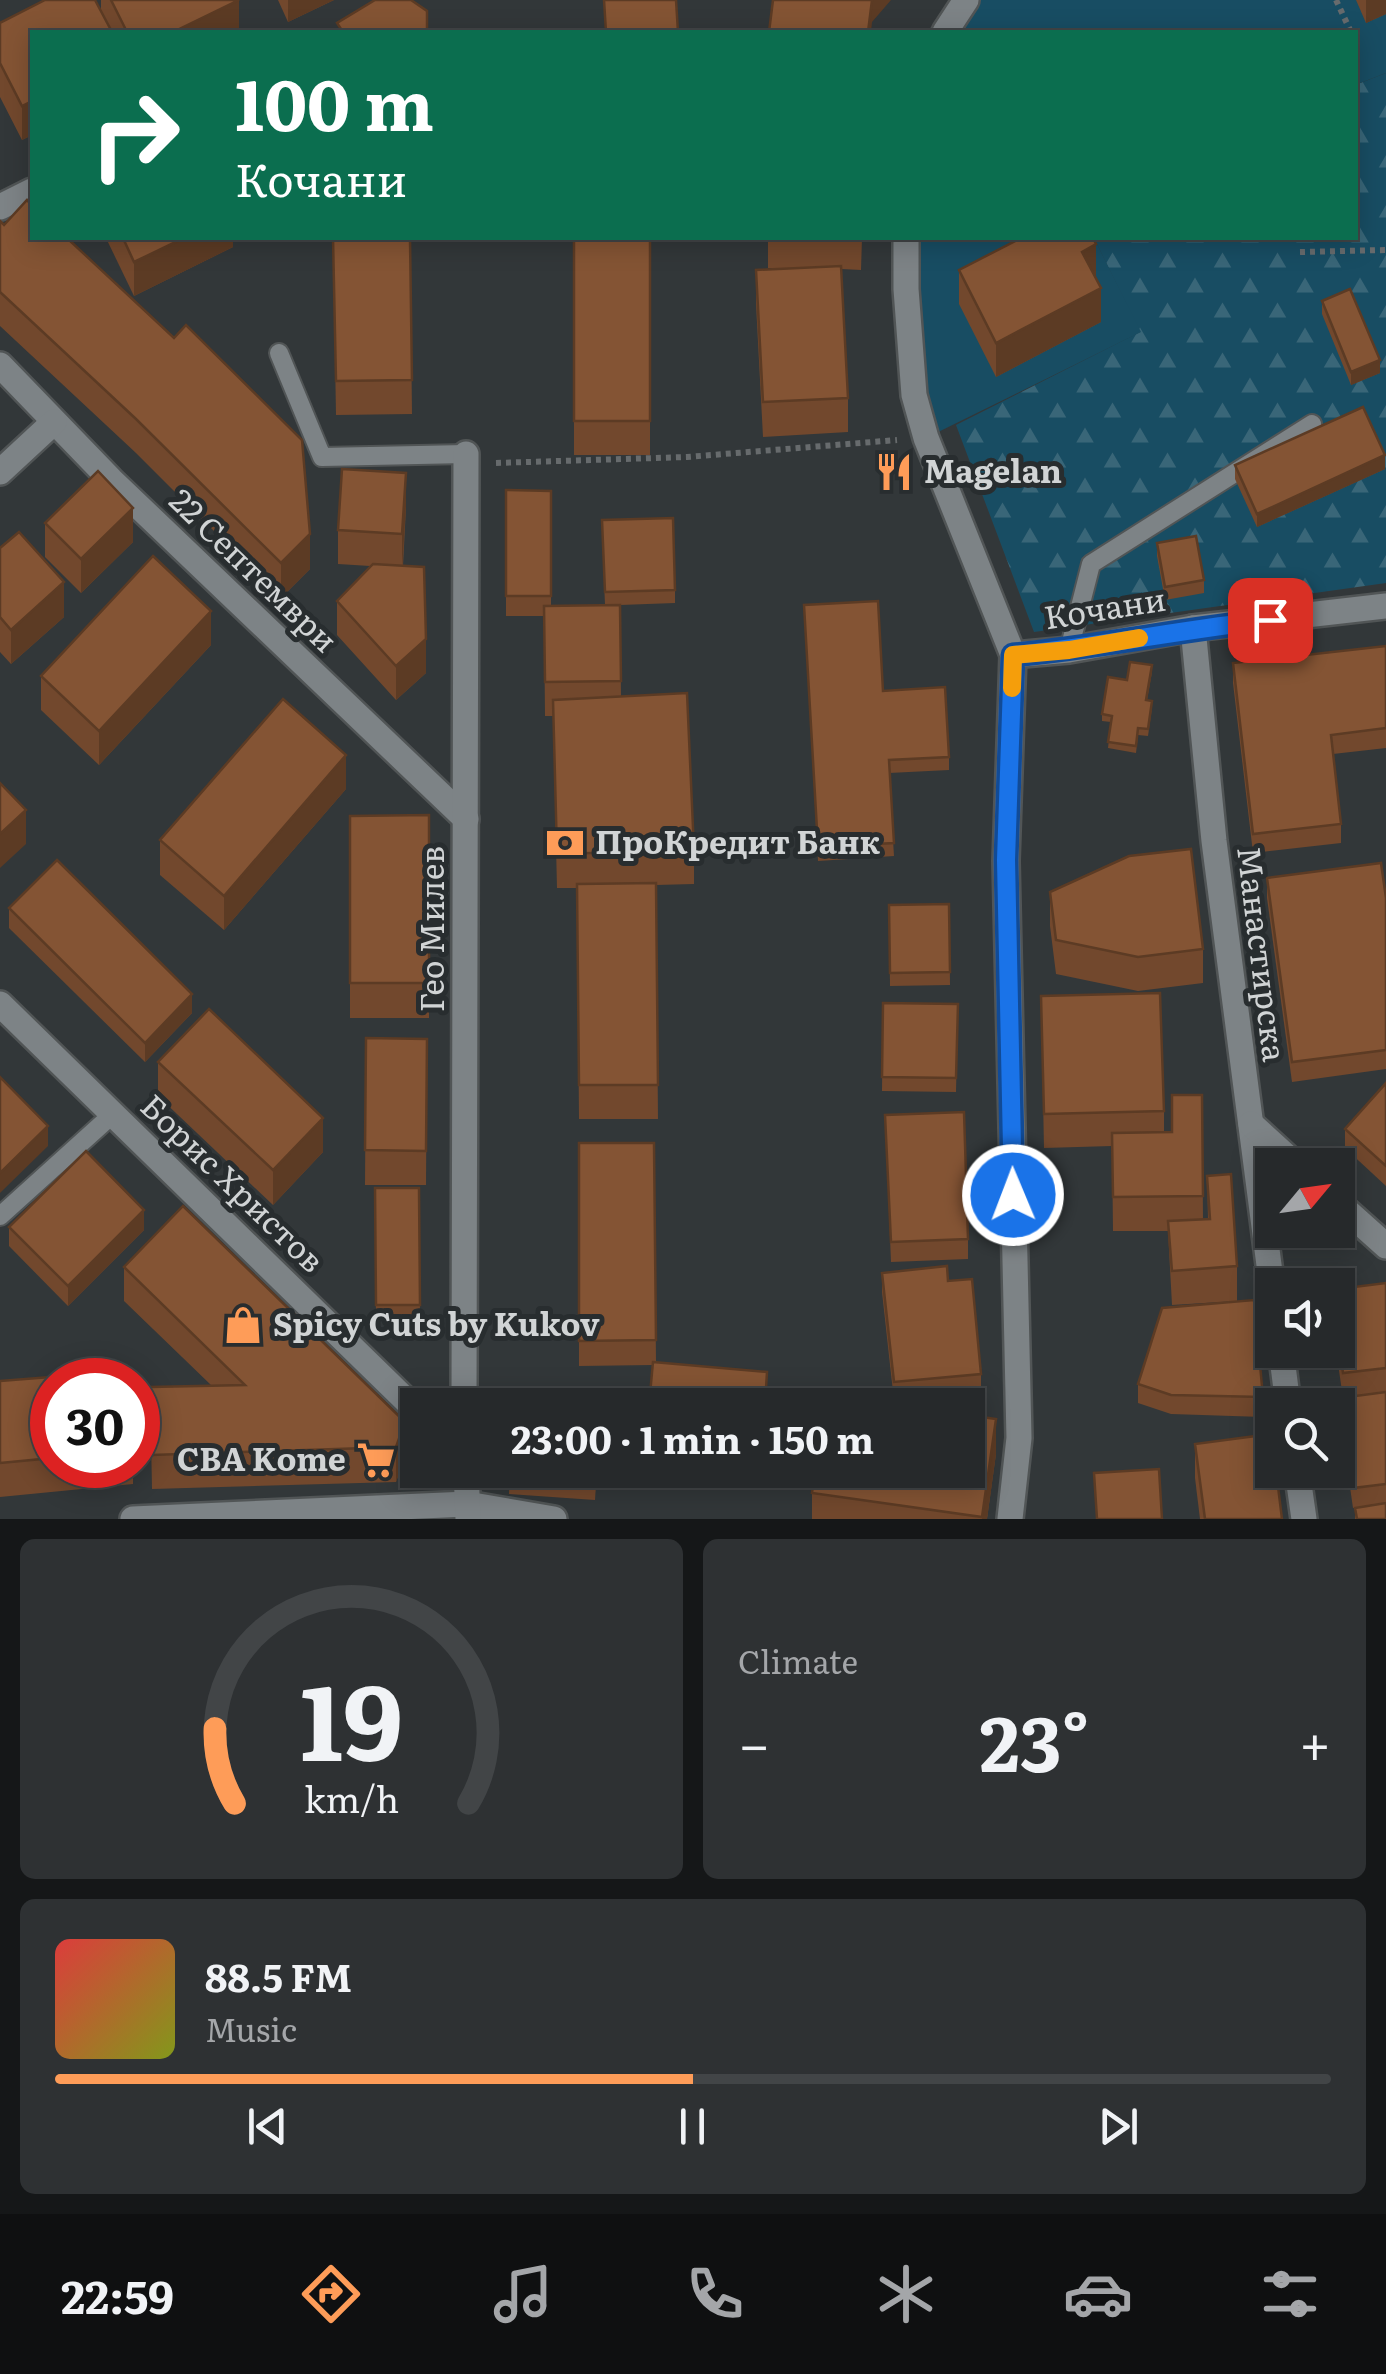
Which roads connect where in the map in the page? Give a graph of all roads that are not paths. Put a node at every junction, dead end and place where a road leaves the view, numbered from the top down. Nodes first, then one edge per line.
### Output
1 (966, 0) edge
2 (946, 30) edge
3 (30, 192) edge
4 (0, 207) edge
5 (906, 240) edge
6 (279, 353) dead end
7 (0, 365) edge
8 (54, 422) junction
9 (1312, 424) dead end
10 (466, 454) joint
11 (0, 472) edge
12 (1386, 606) edge
13 (1193, 628) junction
14 (1069, 650) junction
15 (1013, 655) junction
16 (466, 818) junction
17 (0, 1004) edge
18 (114, 1114) junction
19 (1250, 1124) junction
20 (1277, 1148) edge
21 (0, 1216) edge
22 (1355, 1218) edge
23 (1386, 1246) edge
24 (1269, 1268) edge
25 (464, 1388) edge
26 (400, 1394) edge
27 (1300, 1488) edge
28 (468, 1512) edge
29 (310, 1515) edge
30 (134, 1519) edge
31 (554, 1519) edge
32 (1010, 1519) edge
33 (1304, 1519) edge

1 - 2 street
3 - 4 street
5 - 15 street
6 - 10 lane
7 - 8 street, 22 Септември
8 - 11 street
8 - 16 street, 22 Септември
9 - 14 lane
10 - 16 street, Гео Милев
12 - 13 street, Кочани
13 - 14 street, Кочани
13 - 19 street, Манастирска
14 - 15 street, Кочани
15 - 32 street
16 - 25 street, Гео Милев
17 - 18 street, Борис Христов
18 - 21 lane
18 - 26 street, Борис Христов
19 - 20 street
19 - 24 street, Манастирска
22 - 23 street
27 - 33 street
28 - 29 street
28 - 31 street
29 - 30 street

